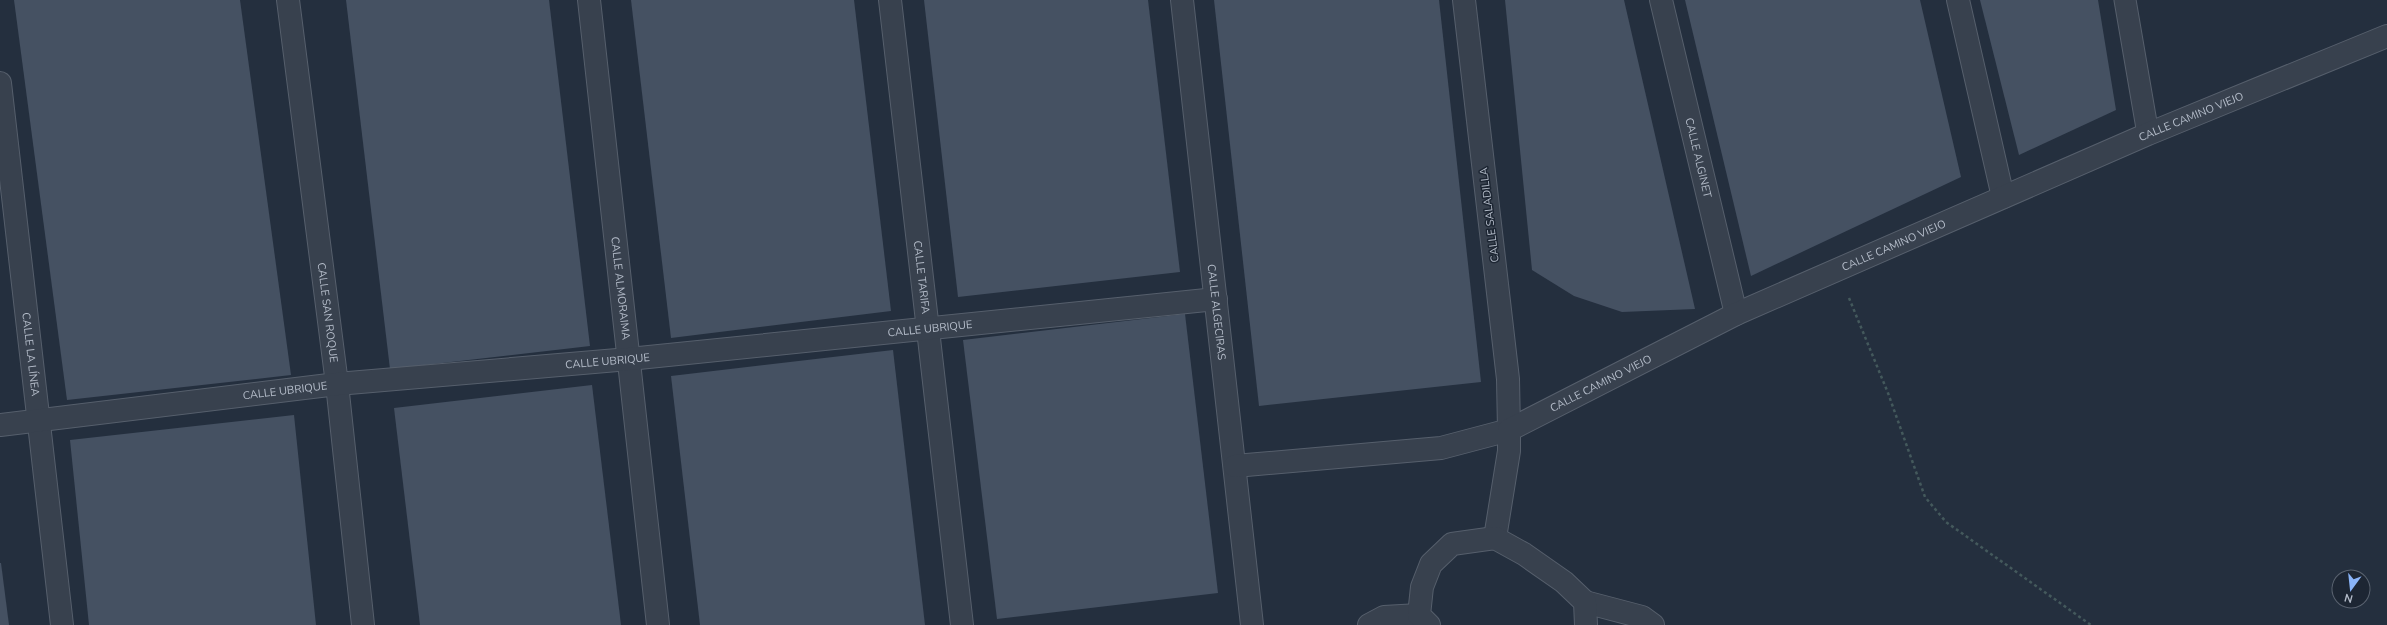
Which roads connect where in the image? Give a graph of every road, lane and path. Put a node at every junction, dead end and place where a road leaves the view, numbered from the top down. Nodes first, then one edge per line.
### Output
1 (288, 0) edge
2 (590, 0) edge
3 (890, 0) edge
4 (1182, 0) edge
5 (1464, 0) edge
6 (1661, 0) edge
7 (1958, 0) edge
8 (2126, 0) edge
9 (2387, 36) edge
10 (0, 83) edge
11 (2148, 134) junction
12 (2003, 197) junction
13 (1837, 270) junction
14 (1216, 299) junction
15 (1736, 314) junction
16 (928, 328) junction
17 (629, 359) junction
18 (338, 384) junction
19 (39, 421) junction
20 (0, 425) edge
21 (1509, 430) junction
22 (1235, 466) junction
23 (1495, 538) junction
24 (1585, 602) junction
25 (1424, 620) edge
26 (62, 625) edge
27 (364, 625) edge
28 (658, 625) edge
29 (962, 625) edge
30 (1252, 625) edge
31 (1368, 625) edge
32 (1586, 625) edge
33 (1653, 625) edge
34 (2091, 625) edge

1 - 18 street, CALLE SAN ROQUE
2 - 17 street, CALLE ALMORAIMA
3 - 16 street, CALLE TARIFA
4 - 14 street, CALLE ALGECIRAS
5 - 21 street, CALLE SALADILLA
6 - 15 street, CALLE ALGINET
7 - 12 street
8 - 11 lane
9 - 11 street, CALLE CAMINO VIEJO
10 - 19 street, CALLE LA LÍNEA
11 - 12 street, CALLE CAMINO VIEJO
12 - 13 street, CALLE CAMINO VIEJO
13 - 15 street, CALLE CAMINO VIEJO
13 - 34 path
14 - 16 street, CALLE UBRIQUE
14 - 22 street, CALLE ALGECIRAS
15 - 21 street, CALLE CAMINO VIEJO
16 - 17 street, CALLE UBRIQUE
16 - 29 street, CALLE TARIFA
17 - 18 street, CALLE UBRIQUE
17 - 28 street, CALLE ALMORAIMA
18 - 19 street, CALLE UBRIQUE
18 - 27 street, CALLE SAN ROQUE
19 - 20 street, CALLE UBRIQUE
19 - 26 street, CALLE LA LÍNEA
21 - 22 street, CALLE CAMINO VIEJO
21 - 23 street
22 - 30 street, CALLE ALGECIRAS
23 - 24 street
23 - 25 street
24 - 32 street
24 - 33 street
25 - 31 street

